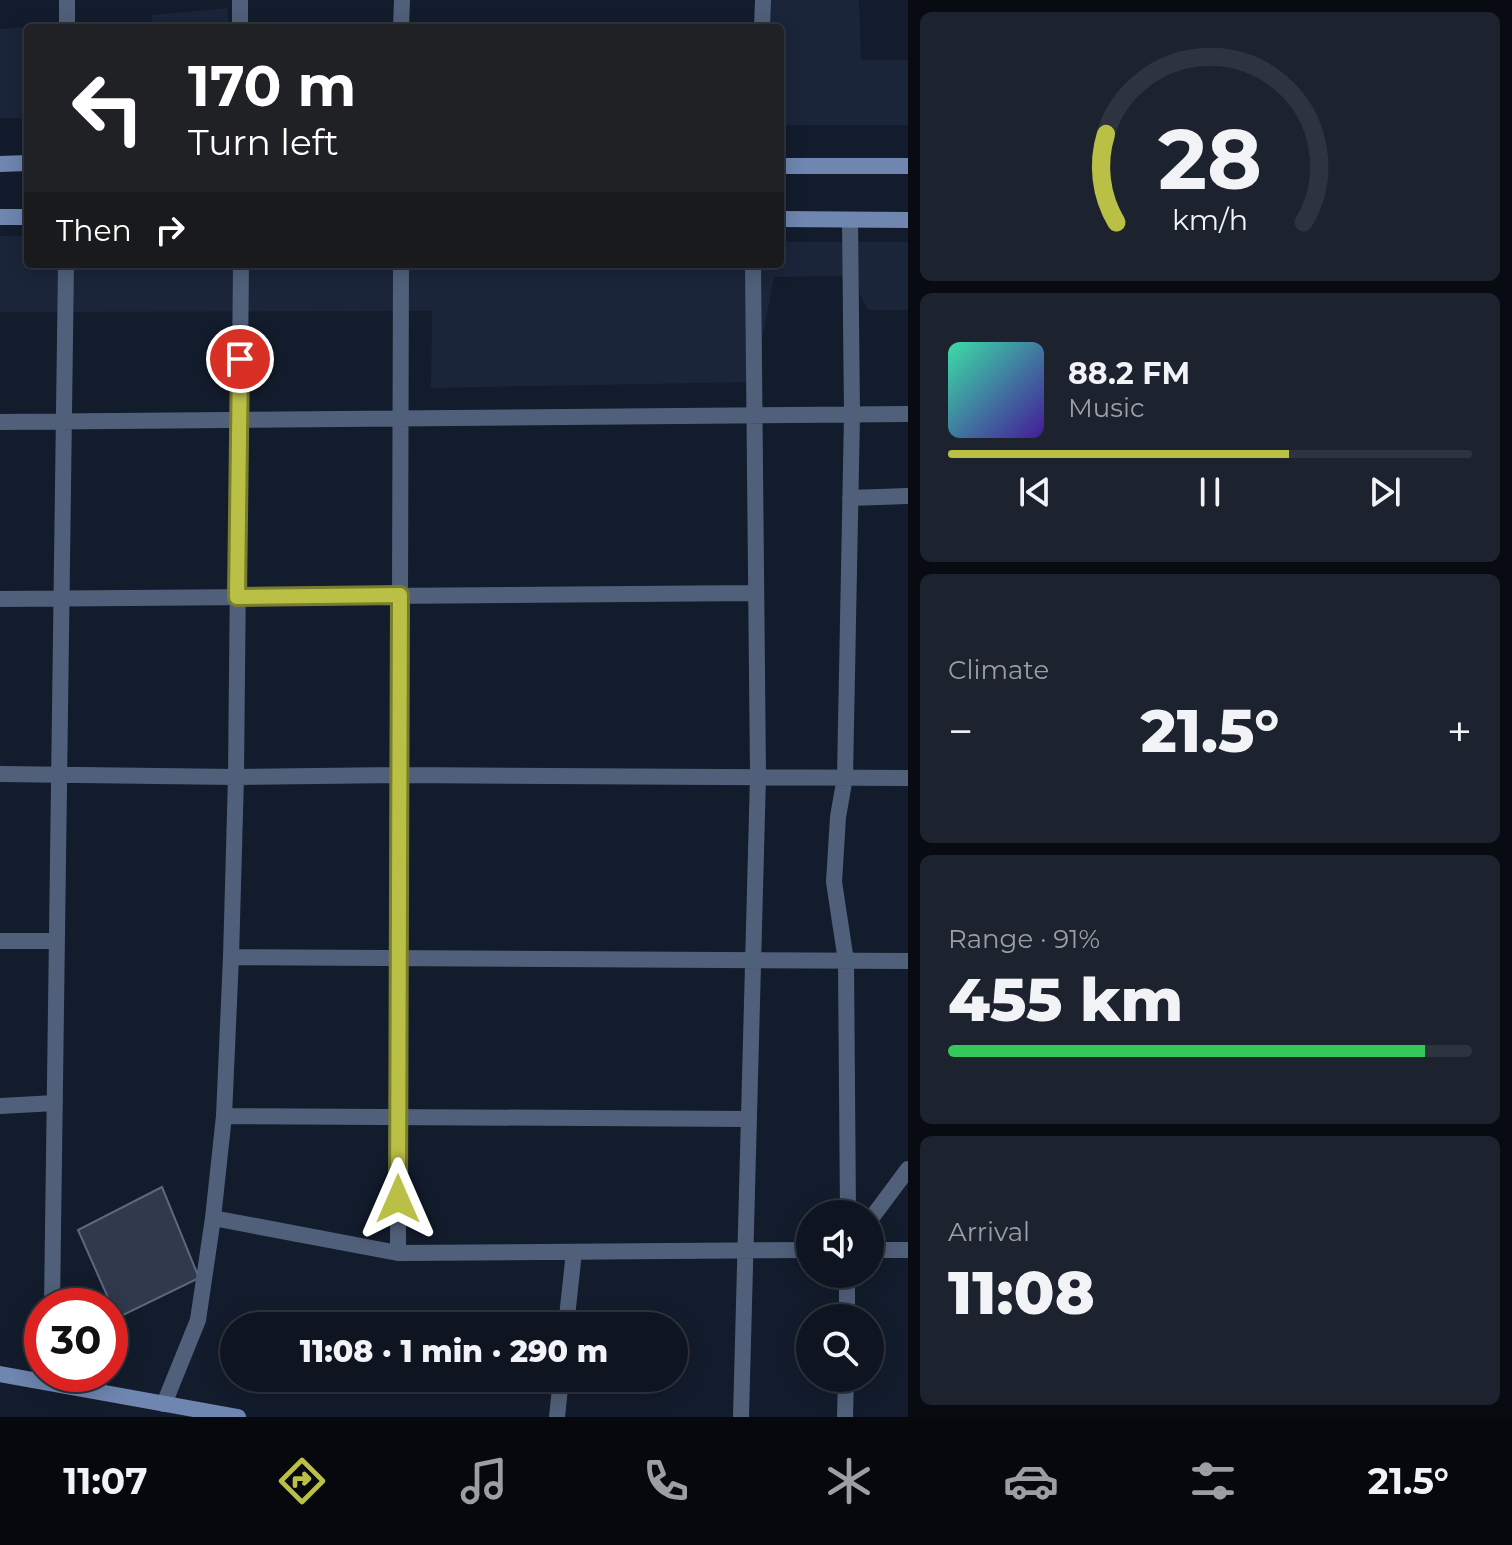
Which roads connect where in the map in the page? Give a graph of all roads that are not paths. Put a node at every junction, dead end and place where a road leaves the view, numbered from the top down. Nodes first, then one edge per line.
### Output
1 (67, 0) edge
2 (240, 0) edge
3 (402, 0) edge
4 (763, 0) edge
5 (67, 24) edge
6 (240, 24) edge
7 (401, 24) edge
8 (762, 24) edge
9 (24, 163) edge
10 (0, 164) edge
11 (784, 166) edge
12 (908, 166) edge
13 (0, 217) edge
14 (24, 217) edge
15 (784, 219) edge
16 (850, 220) junction
17 (908, 220) edge
18 (66, 268) edge
19 (241, 268) edge
20 (401, 268) edge
21 (753, 268) edge
22 (852, 414) junction
23 (908, 414) edge
24 (754, 415) junction
25 (401, 418) junction
26 (0, 422) edge
27 (64, 422) junction
28 (239, 422) junction
29 (908, 496) edge
30 (850, 498) junction
31 (756, 593) junction
32 (400, 595) junction
33 (237, 597) junction
34 (61, 598) junction
35 (0, 599) edge
36 (0, 774) edge
37 (60, 774) junction
38 (399, 775) junction
39 (758, 776) junction
40 (236, 777) junction
41 (845, 777) junction
42 (908, 778) edge
43 (0, 941) edge
44 (57, 941) junction
45 (231, 957) junction
46 (398, 958) junction
47 (753, 960) junction
48 (846, 961) junction
49 (908, 961) edge
50 (55, 1103) junction
51 (0, 1106) edge
52 (224, 1116) junction
53 (398, 1117) junction
54 (749, 1119) junction
55 (908, 1169) edge
56 (848, 1200) edge
57 (884, 1201) edge
58 (213, 1218) junction
59 (745, 1250) junction
60 (796, 1250) edge
61 (884, 1250) edge
62 (908, 1250) edge
63 (574, 1252) junction
64 (398, 1253) junction
65 (52, 1288) edge
66 (568, 1312) edge
67 (0, 1374) edge
68 (24, 1376) edge
69 (112, 1392) edge
70 (560, 1392) edge
71 (846, 1392) edge
72 (164, 1404) junction
73 (208, 1414) edge
74 (238, 1417) edge
75 (557, 1417) edge
76 (741, 1417) edge
77 (845, 1417) edge

1 - 5 street
2 - 6 street
3 - 7 street
4 - 8 street
9 - 10 main road
11 - 12 main road
13 - 14 main road
15 - 16 main road
16 - 17 main road
16 - 22 street
18 - 27 street
19 - 28 street
20 - 25 street
21 - 24 street
22 - 23 street
22 - 24 street
22 - 30 street
24 - 25 street
24 - 31 street
25 - 28 street
25 - 32 street
26 - 27 street
27 - 28 street
27 - 34 street
28 - 33 street
29 - 30 street
30 - 41 street
31 - 32 street
31 - 39 street
32 - 33 street
32 - 38 street
33 - 34 street
33 - 40 street
34 - 35 street
34 - 37 street
36 - 37 street
37 - 40 street
37 - 44 street
38 - 39 street
38 - 40 street
38 - 46 street
39 - 41 street
39 - 47 street
40 - 45 street
41 - 42 street
41 - 48 street
43 - 44 street
44 - 50 street
45 - 46 street
45 - 52 street
46 - 47 street
46 - 53 street
47 - 48 street
47 - 54 street
48 - 49 street
48 - 56 street
50 - 51 street
50 - 65 street
52 - 53 street
52 - 58 street
53 - 54 street
53 - 64 street
54 - 59 street
55 - 57 street
58 - 64 street
58 - 72 street
59 - 60 street
59 - 63 street
59 - 76 street
61 - 62 street
63 - 64 street
63 - 66 street
67 - 68 main road
69 - 72 main road
70 - 75 street
71 - 77 street
72 - 73 main road
73 - 74 main road

